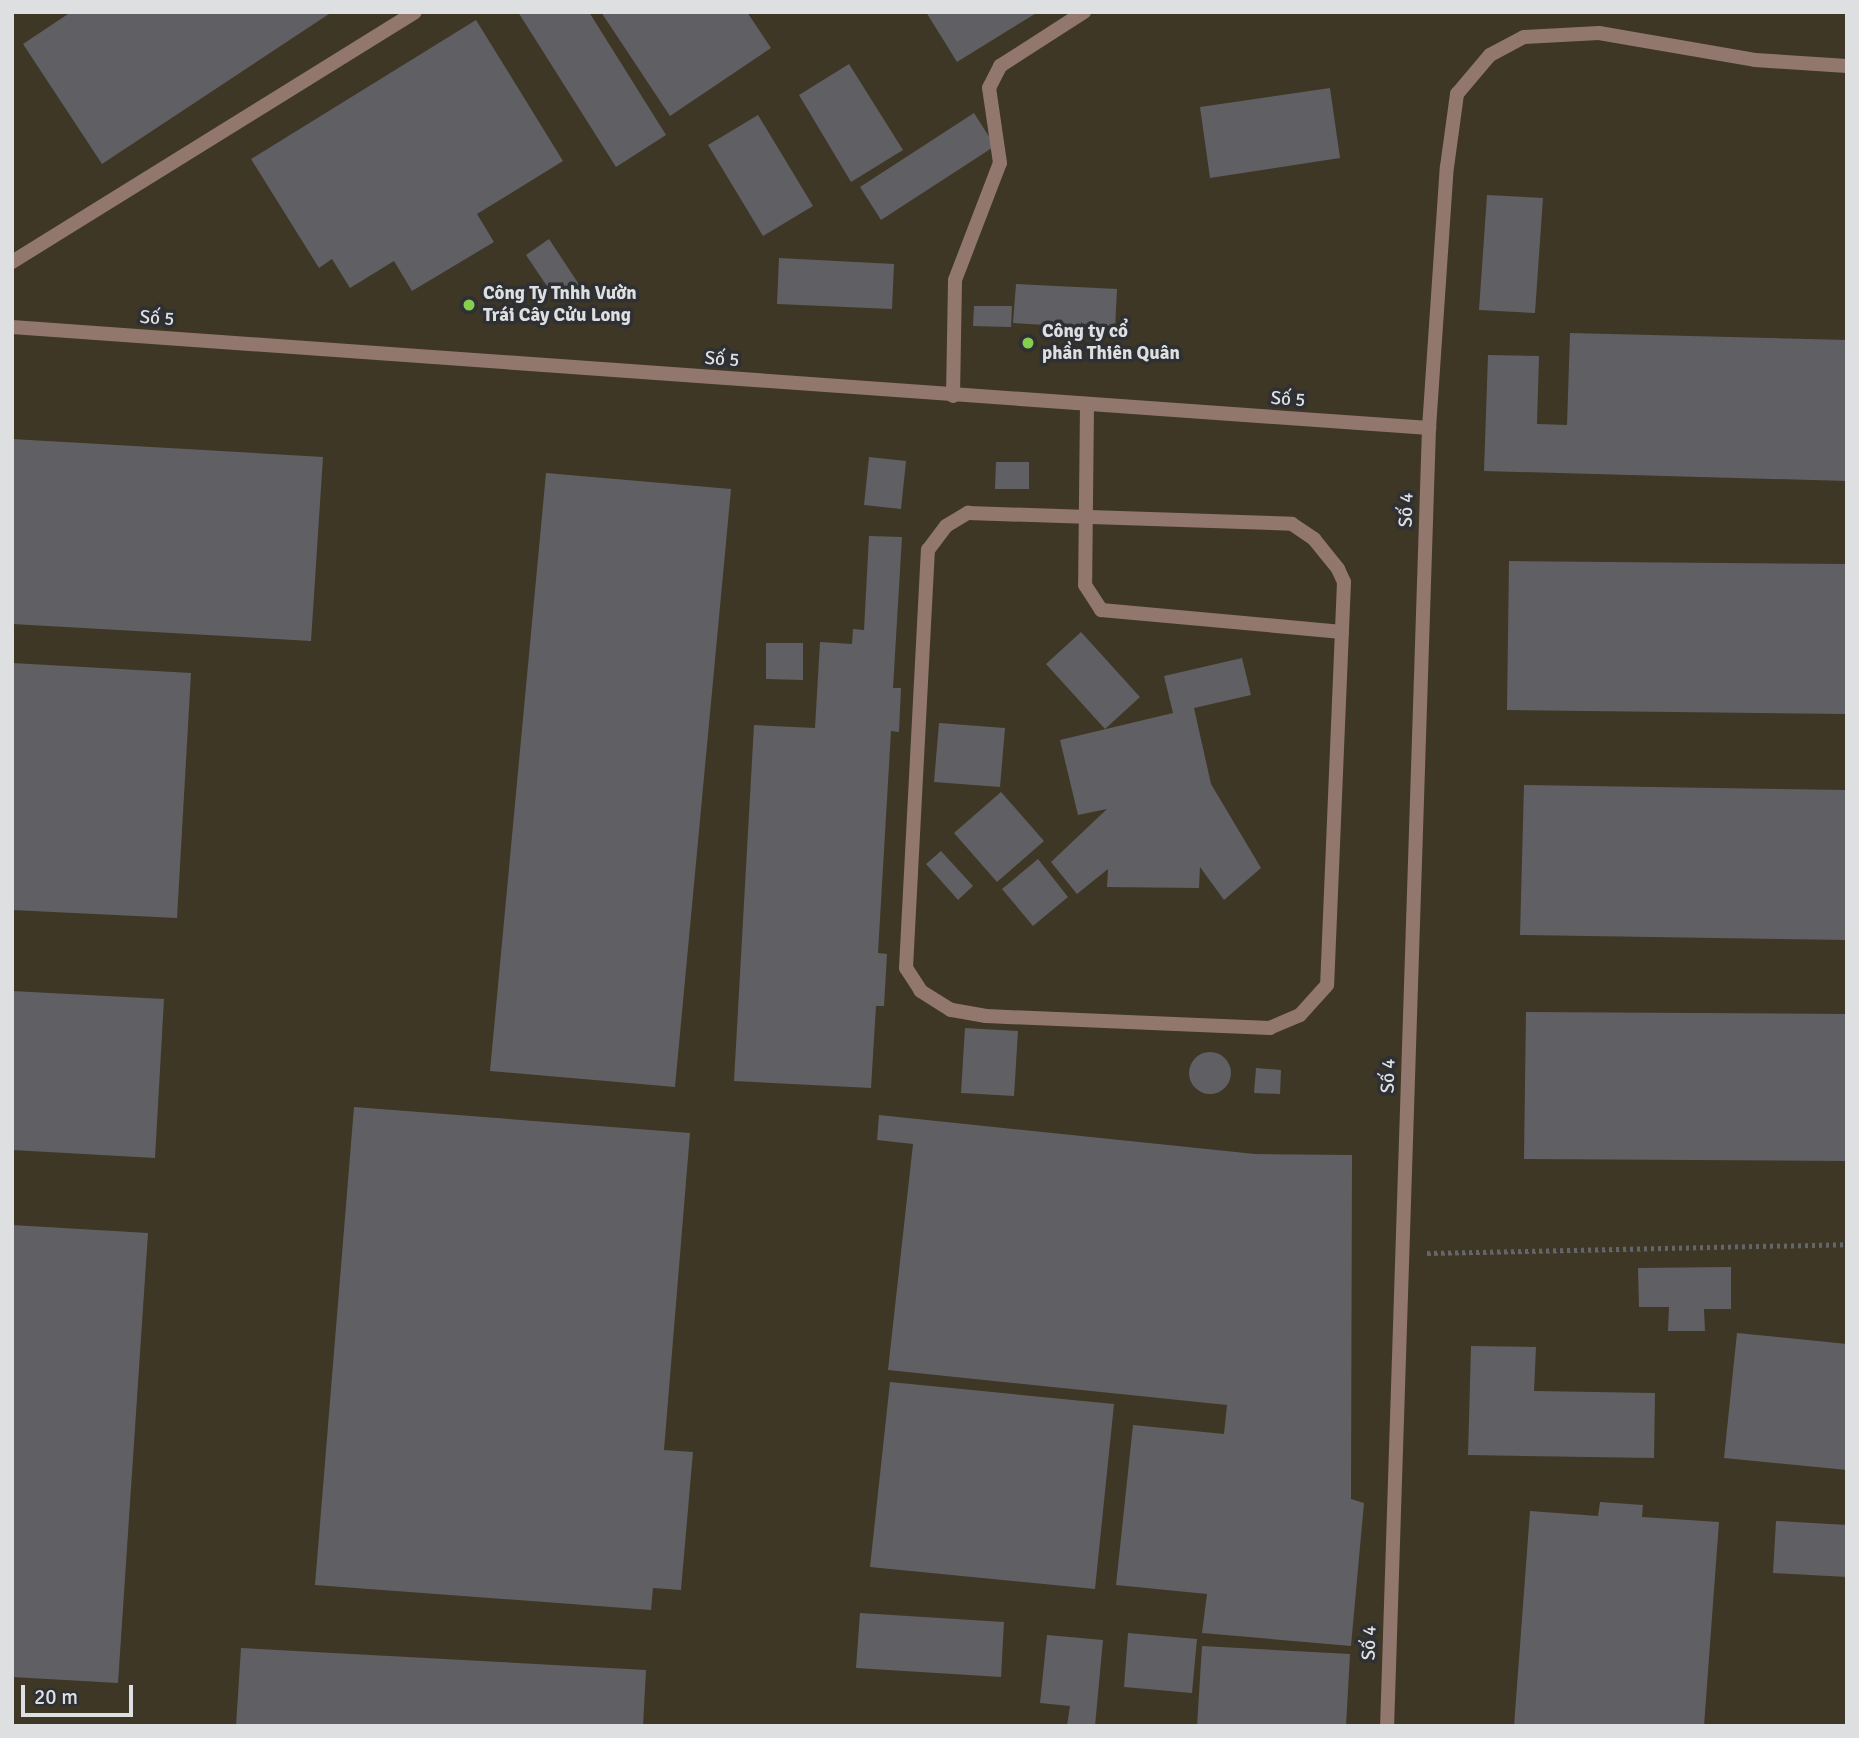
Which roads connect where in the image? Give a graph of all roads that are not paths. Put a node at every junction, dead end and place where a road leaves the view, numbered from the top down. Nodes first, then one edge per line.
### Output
1 (415, 12) edge
2 (1084, 12) edge
3 (1847, 66) edge
4 (12, 262) edge
5 (12, 327) edge
6 (953, 396) junction
7 (1087, 405) junction
8 (1429, 428) junction
9 (1084, 517) junction
10 (1342, 632) junction
11 (1387, 1726) edge

1 - 4 street
2 - 6 street
3 - 8 street, Số 4
5 - 6 street, Số 5
6 - 7 street, Số 5
7 - 8 street, Số 5
7 - 9 street
8 - 11 street, Số 4
9 - 10 street
9 - 10 street
9 - 10 street

